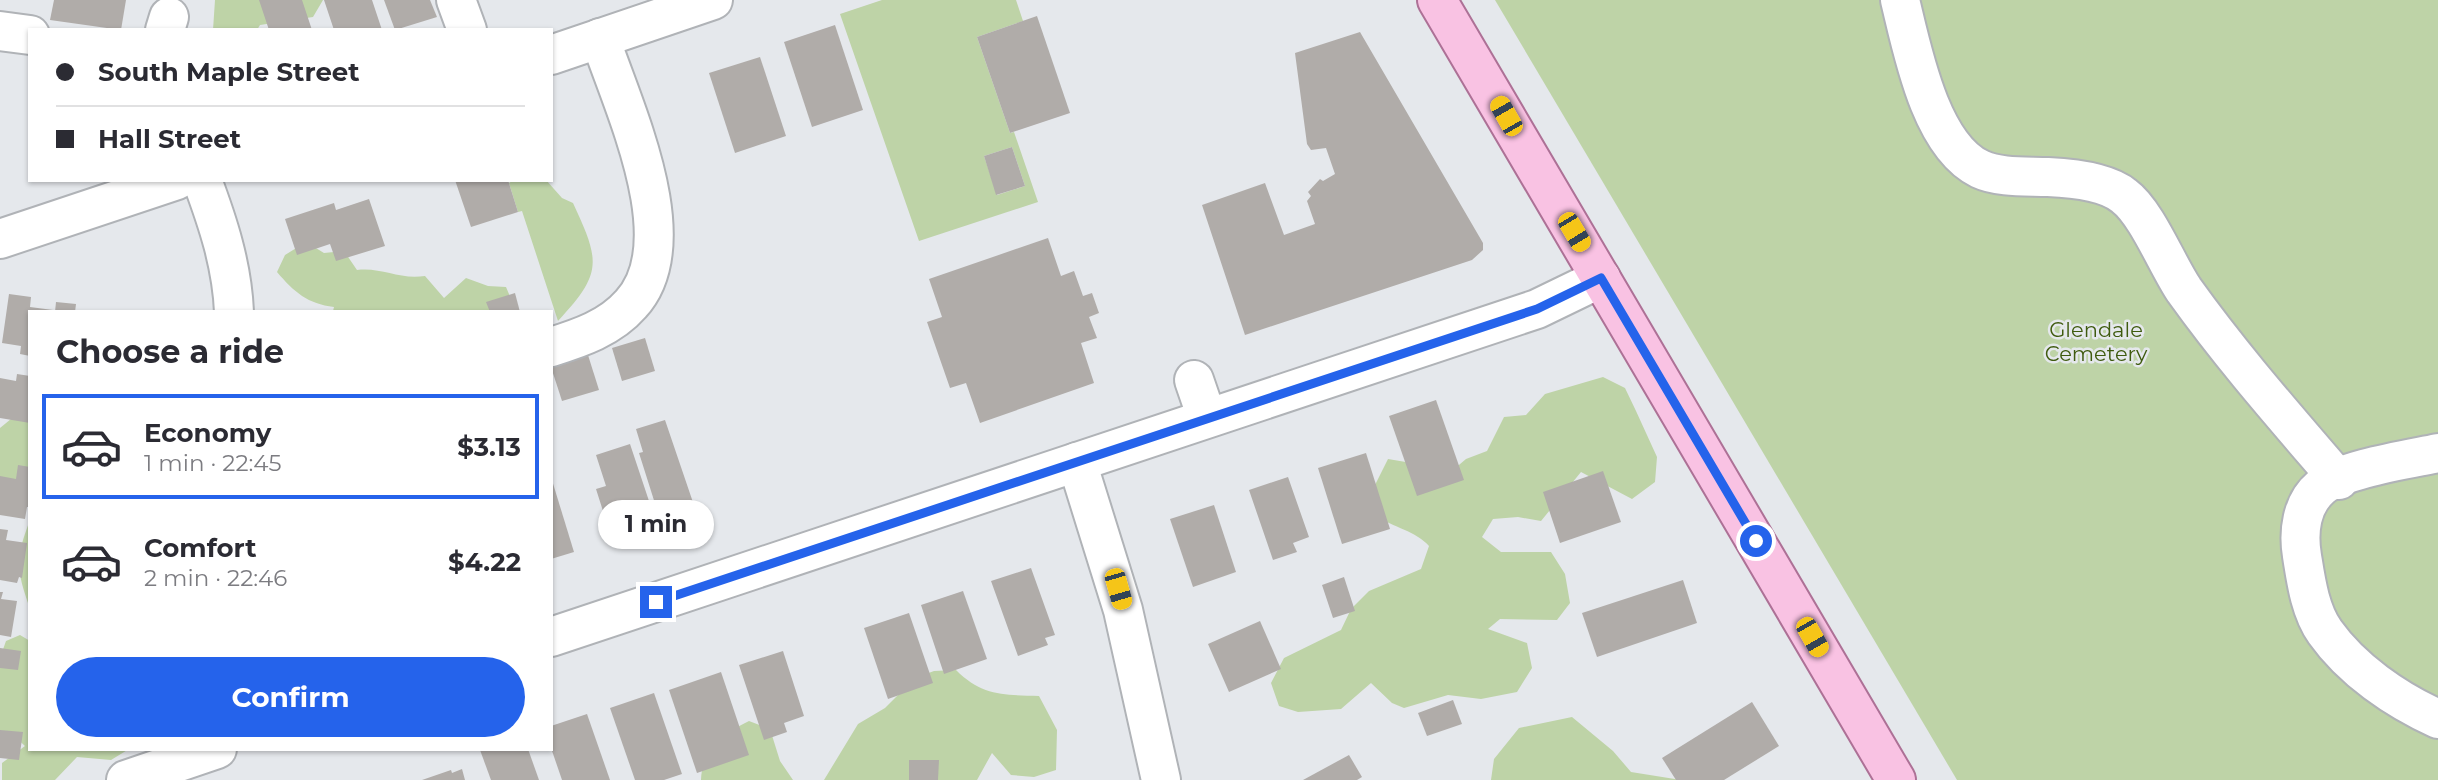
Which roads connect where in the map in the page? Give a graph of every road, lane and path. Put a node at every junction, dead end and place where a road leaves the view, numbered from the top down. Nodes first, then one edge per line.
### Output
1 (456, 0) edge
2 (712, 0) edge
3 (1437, 0) edge
4 (1900, 0) edge
5 (466, 28) edge
6 (0, 31) edge
7 (28, 35) edge
8 (600, 38) junction
9 (553, 54) edge
10 (171, 182) edge
11 (203, 182) edge
12 (0, 239) edge
13 (1601, 278) junction
14 (234, 310) edge
15 (553, 346) edge
16 (1194, 380) dead end
17 (1207, 418) junction
18 (2438, 453) edge
19 (1077, 462) junction
20 (2339, 480) junction
21 (553, 636) edge
22 (2438, 719) edge
23 (198, 759) edge
24 (1159, 779) edge
25 (126, 780) edge
26 (1896, 780) edge

1 - 5 street
2 - 8 street
3 - 13 main road
4 - 20 street
6 - 7 street
8 - 9 street
8 - 15 street
10 - 12 street
11 - 14 street
13 - 17 street
13 - 26 main road
16 - 17 street
17 - 19 street
18 - 20 street
19 - 21 street
19 - 24 street
20 - 22 street
23 - 25 street

